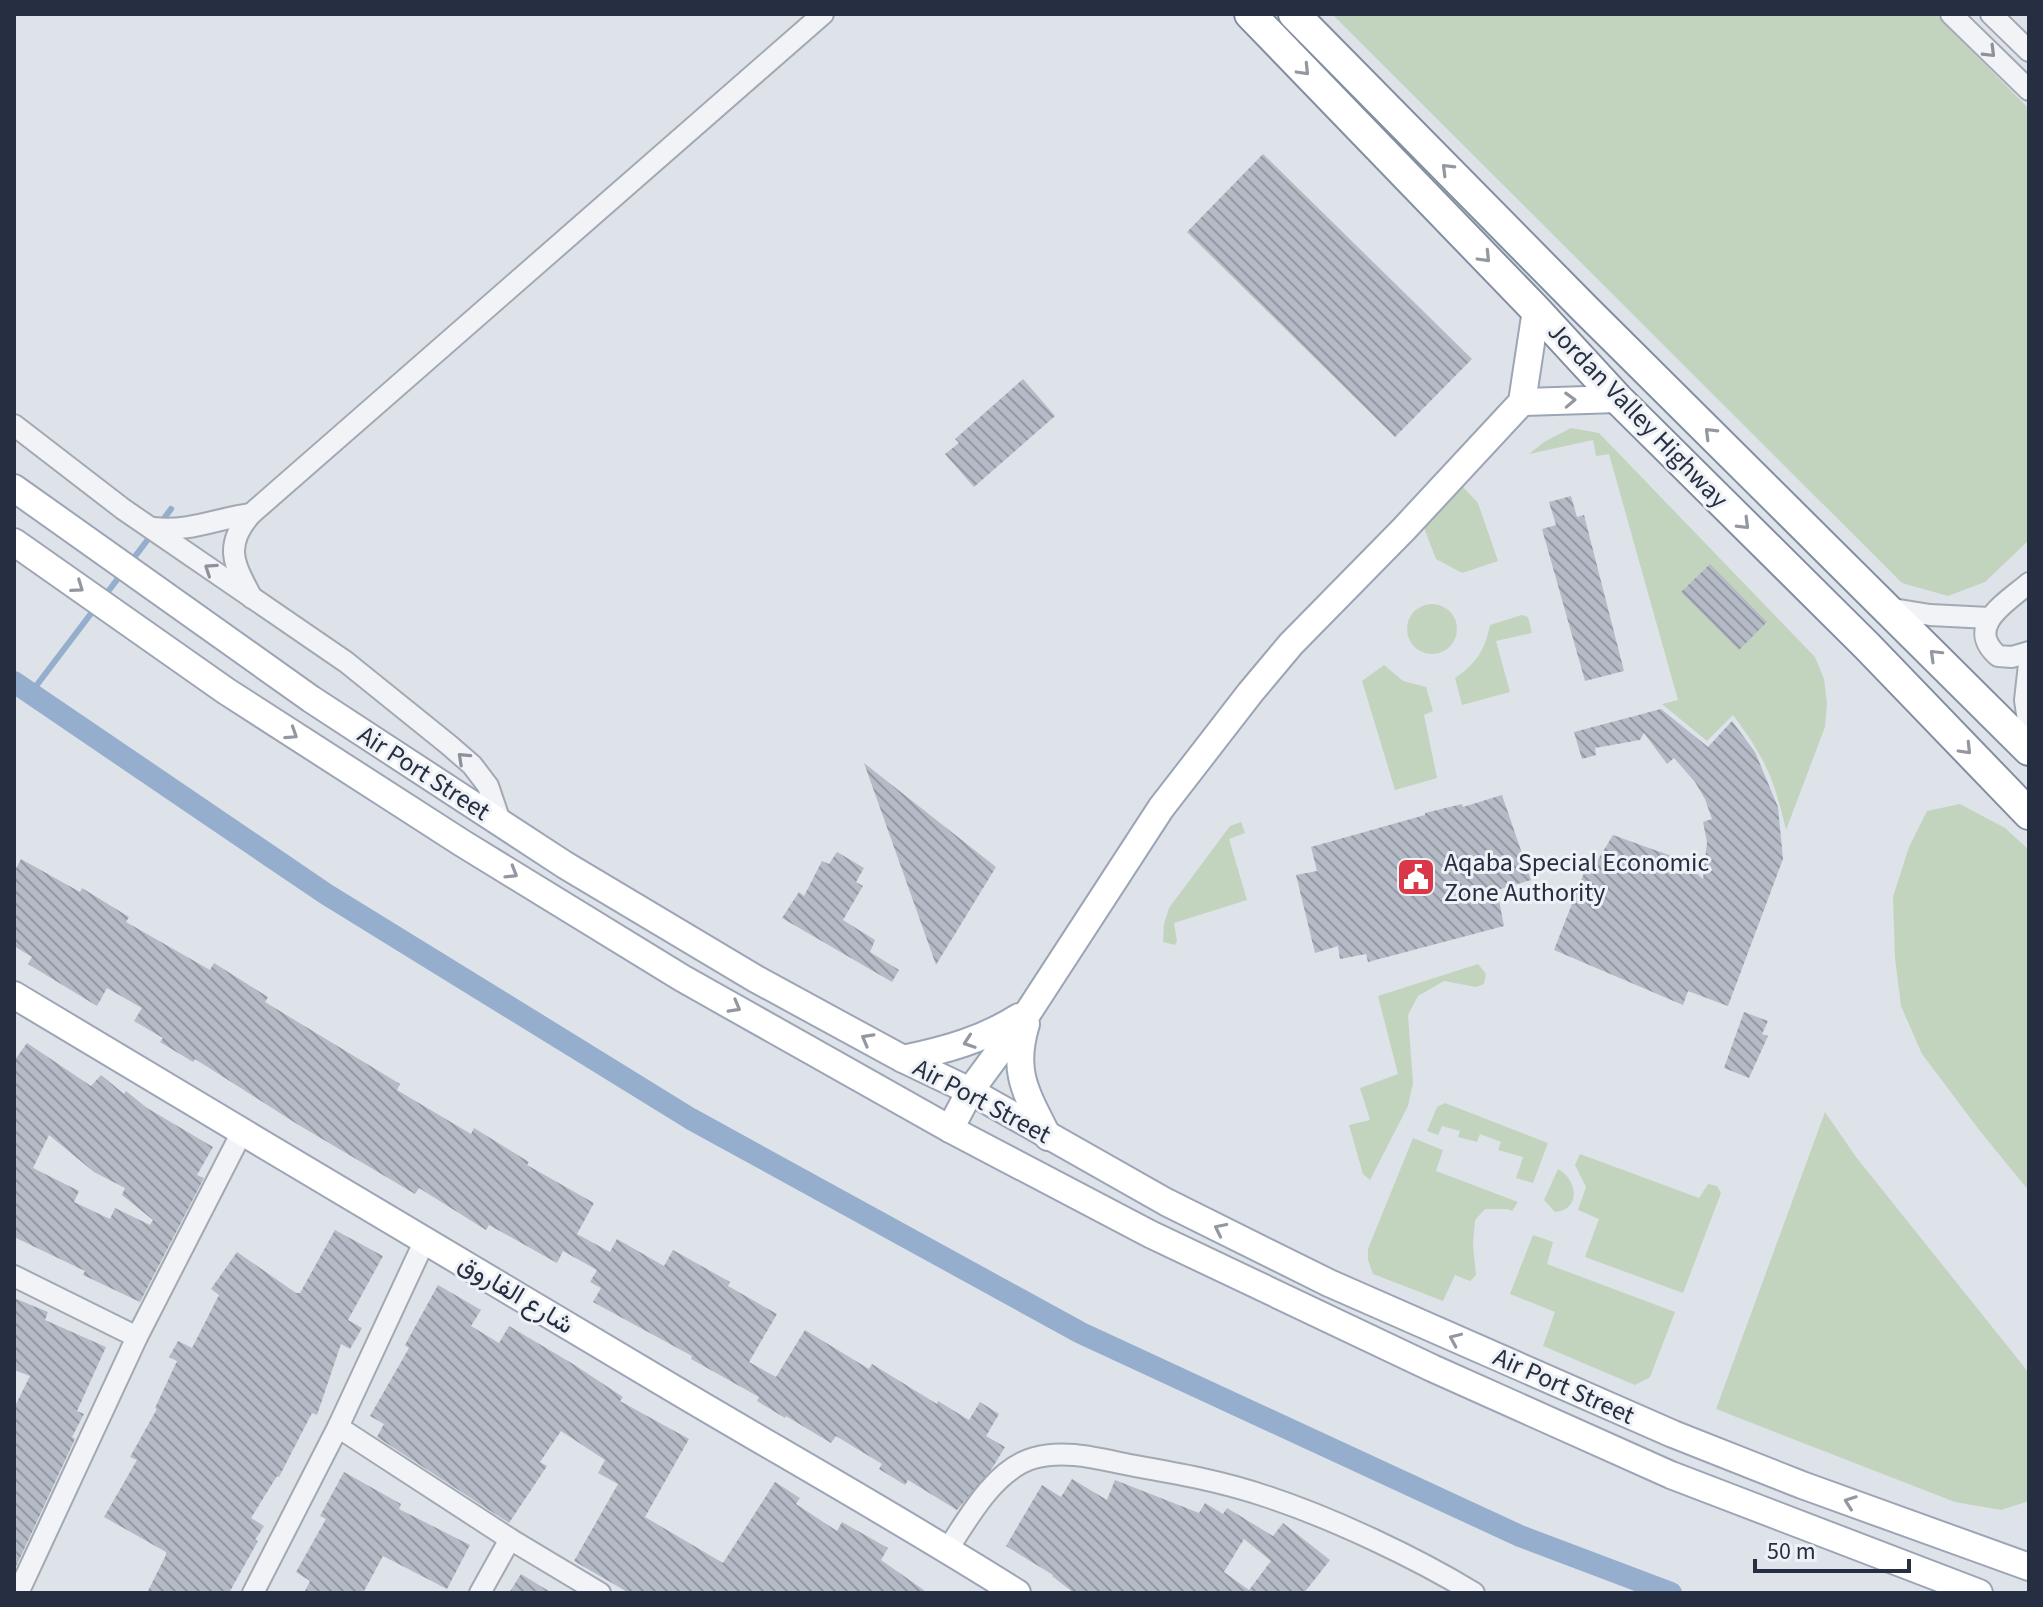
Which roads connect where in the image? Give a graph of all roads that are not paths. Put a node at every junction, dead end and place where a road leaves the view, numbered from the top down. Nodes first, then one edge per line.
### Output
1 (823, 14) edge
2 (1250, 14) edge
3 (1294, 14) edge
4 (1951, 14) edge
5 (1991, 14) edge
6 (2029, 51) edge
7 (2029, 90) edge
8 (1536, 310) junction
9 (1618, 399) junction
10 (1522, 402) junction
11 (14, 425) edge
12 (14, 488) edge
13 (251, 514) junction
14 (148, 527) junction
15 (14, 542) edge
16 (2029, 583) edge
17 (252, 598) junction
18 (1887, 608) junction
19 (1989, 618) junction
20 (2029, 652) edge
21 (2029, 664) edge
22 (1967, 687) junction
23 (1936, 718) junction
24 (2029, 728) edge
25 (2029, 750) edge
26 (2029, 814) edge
27 (501, 824) junction
28 (14, 995) edge
29 (1029, 1011) junction
30 (903, 1059) junction
31 (970, 1091) junction
32 (950, 1129) junction
33 (243, 1130) junction
34 (1048, 1137) junction
35 (425, 1240) junction
36 (14, 1276) edge
37 (137, 1337) junction
38 (338, 1427) junction
39 (510, 1539) junction
40 (948, 1549) junction
41 (2029, 1567) edge
42 (18, 1593) edge
43 (253, 1593) edge
44 (480, 1593) edge
45 (600, 1593) edge
46 (1017, 1593) edge
47 (1474, 1593) edge
48 (1979, 1593) edge

1 - 13 street
2 -> 8 highway, Jordan Valley Highway
18 -> 3 highway, Jordan Valley Highway
4 -> 7 street
5 - 6 street
8 - 9 highway, Jordan Valley Highway
8 - 10 main road
10 -> 9 main road
9 -> 23 highway, Jordan Valley Highway
10 - 29 main road
11 - 14 street
12 - 27 main road, Air Port Street
13 - 14 street
13 - 17 street
17 -> 14 street
15 -> 32 main road, Air Port Street
16 - 19 street
27 -> 17 street
18 - 19 street
22 -> 18 highway, Jordan Valley Highway
19 - 20 street
21 - 24 street
22 - 23 highway
22 - 25 highway, Jordan Valley Highway
23 -> 26 highway, Jordan Valley Highway
30 -> 27 main road, Air Port Street
28 - 33 main road, شارع الفاروق
29 -> 30 main road
29 - 31 main road
29 - 34 main road
30 - 31 main road, Air Port Street
31 - 32 main road
31 - 34 main road, Air Port Street
32 - 48 main road, Air Port Street
33 - 35 main road, شارع الفاروق
33 - 37 street
41 -> 34 main road, Air Port Street
35 - 38 street
35 - 40 main road, شارع الفاروق
36 - 37 street
37 - 42 street
38 - 39 street
38 - 43 street
39 - 44 street
39 - 45 street
40 - 46 main road, شارع الفاروق
40 - 47 street

